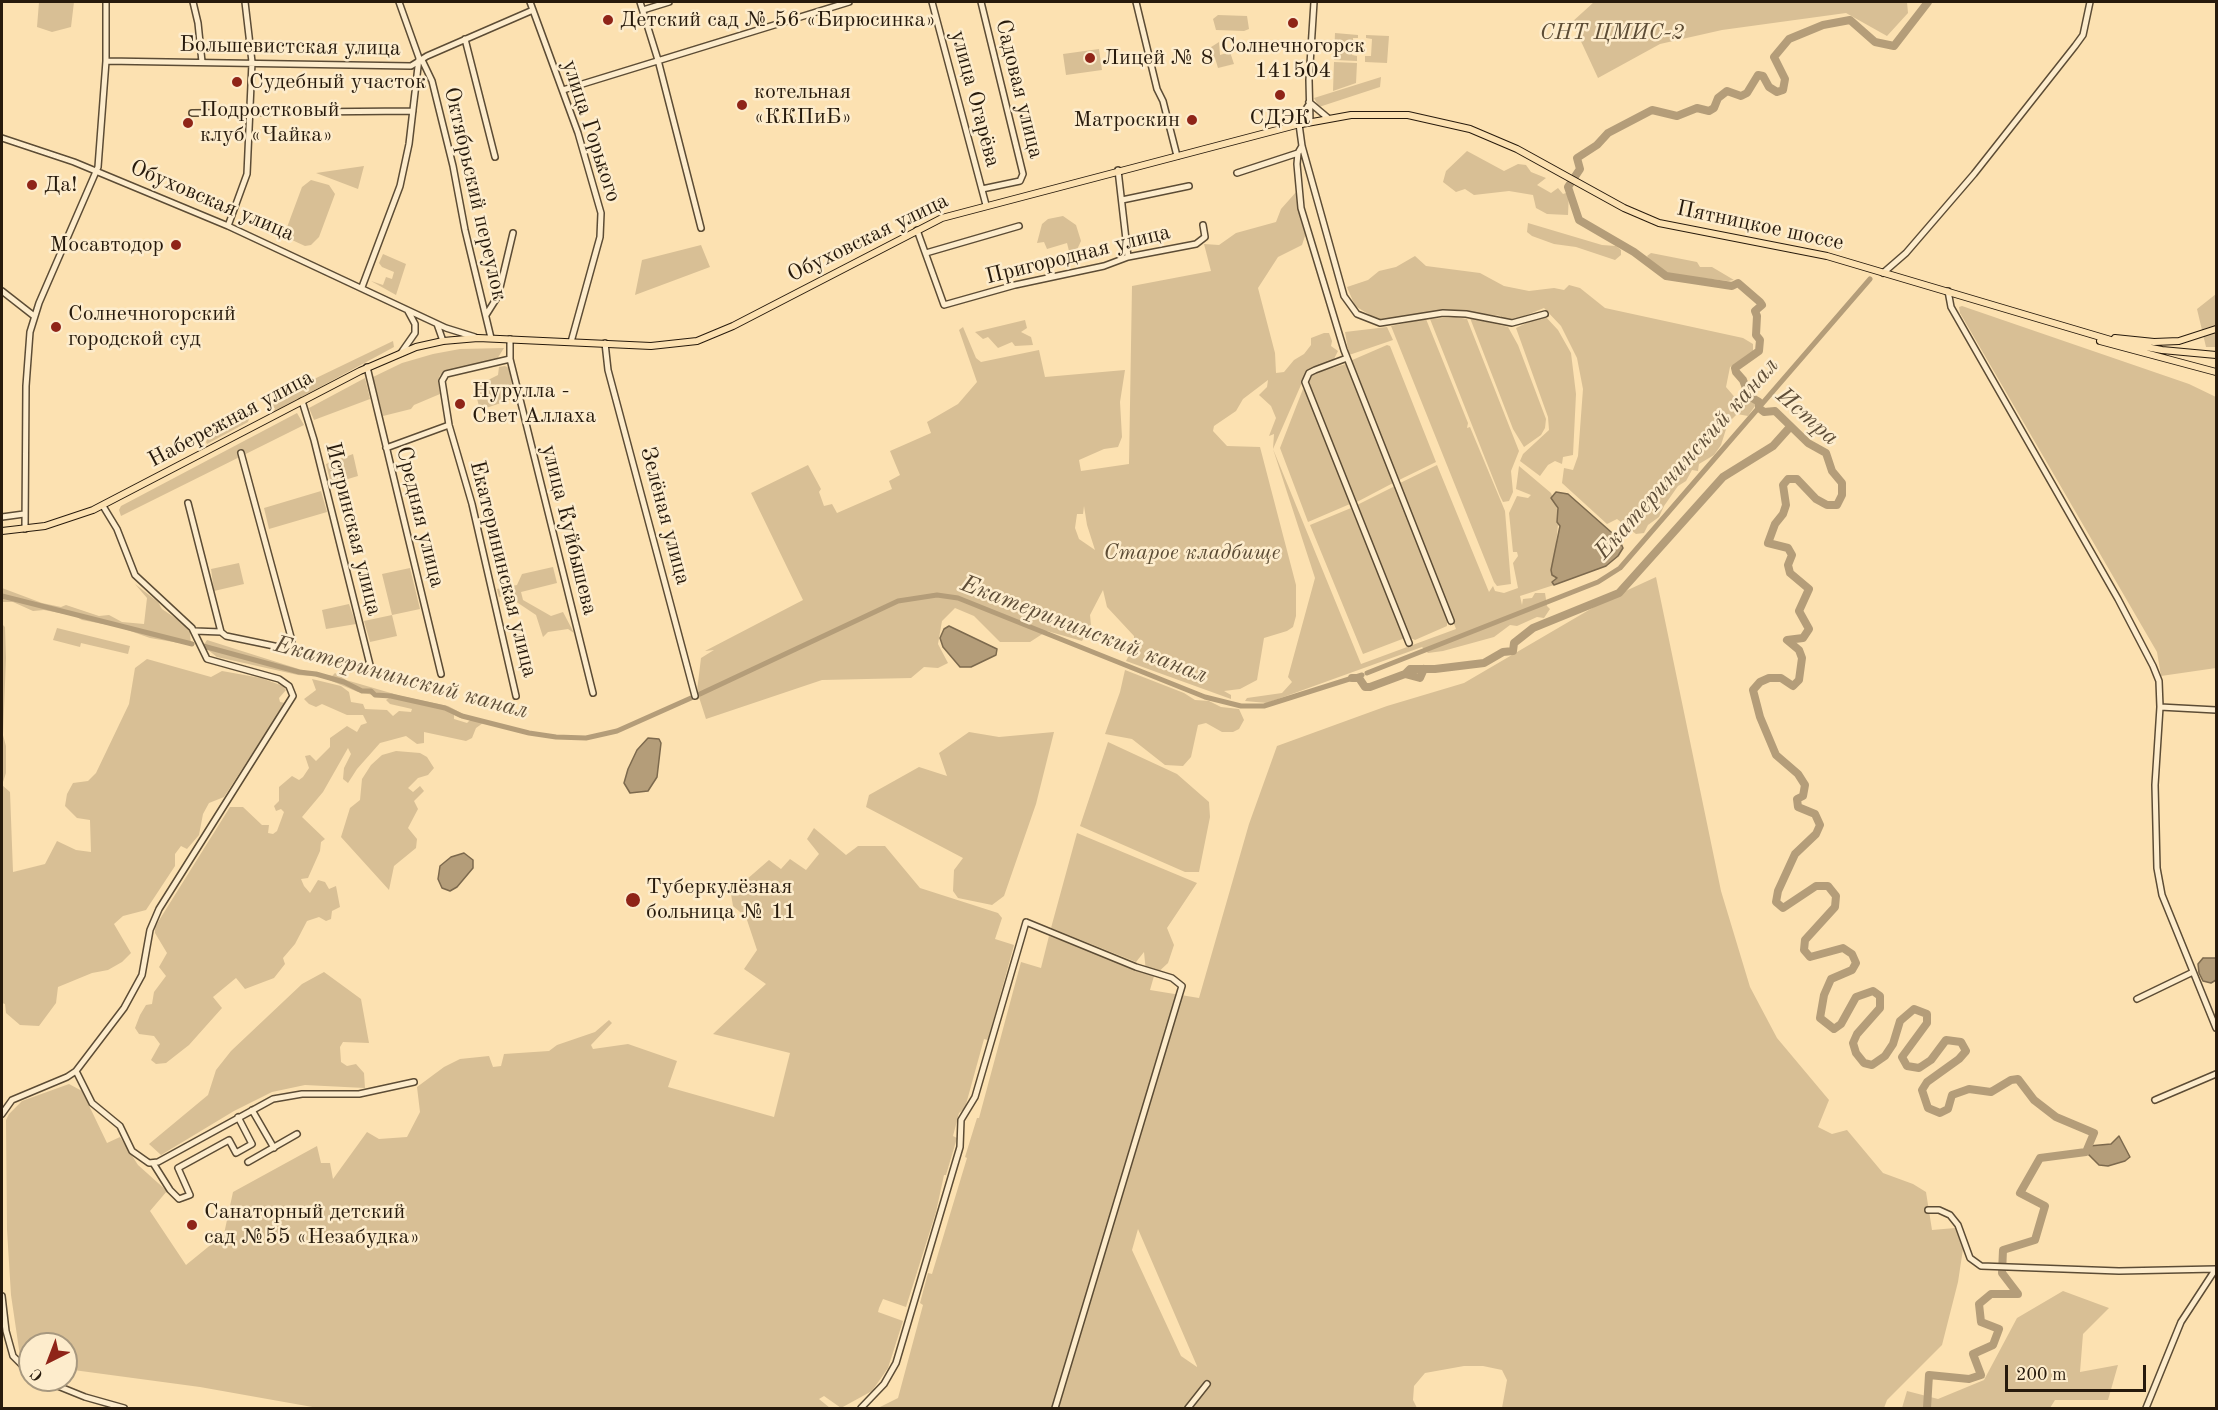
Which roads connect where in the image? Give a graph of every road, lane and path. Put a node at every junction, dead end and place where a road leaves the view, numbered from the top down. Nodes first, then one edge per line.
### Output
1 (106, 2) edge
2 (193, 2) edge
3 (246, 2) edge
4 (399, 2) edge
5 (530, 2) edge
6 (640, 2) edge
7 (669, 2) edge
8 (849, 2) edge
9 (932, 2) edge
10 (981, 2) edge
11 (1136, 2) edge
12 (1314, 2) edge
13 (2090, 2) edge
14 (533, 10) junction
15 (643, 10) junction
16 (465, 39) junction
17 (658, 60) junction
18 (106, 61) junction
19 (420, 61) junction
20 (202, 62) junction
21 (252, 62) junction
22 (562, 90) junction
23 (1309, 102) junction
24 (412, 111) junction
25 (192, 112) dead end
26 (251, 114) junction
27 (1328, 118) junction
28 (1310, 122) junction
29 (1298, 125) junction
30 (2, 138) edge
31 (1302, 146) junction
32 (1298, 153) junction
33 (1178, 156) junction
34 (495, 157) dead end
35 (1118, 170) junction
36 (96, 172) junction
37 (1237, 173) dead end
38 (1189, 186) dead end
39 (982, 189) junction
40 (1122, 200) junction
41 (986, 205) junction
42 (1019, 225) dead end
43 (1203, 225) dead end
44 (228, 226) junction
45 (700, 228) dead end
46 (917, 230) junction
47 (513, 233) dead end
48 (926, 253) junction
49 (1128, 257) junction
50 (1883, 273) junction
51 (362, 287) junction
52 (2, 291) edge
53 (1948, 291) junction
54 (404, 308) junction
55 (1545, 314) dead end
56 (486, 315) junction
57 (34, 316) junction
58 (429, 320) junction
59 (436, 323) junction
60 (2217, 328) edge
61 (416, 330) junction
62 (2080, 332) junction
63 (2091, 336) junction
64 (478, 338) junction
65 (491, 338) junction
66 (510, 339) junction
67 (443, 341) junction
68 (571, 342) junction
69 (604, 344) junction
70 (423, 345) junction
71 (400, 353) junction
72 (2217, 355) edge
73 (1347, 358) junction
74 (510, 359) junction
75 (368, 367) junction
76 (2217, 372) edge
77 (302, 401) junction
78 (449, 426) junction
79 (386, 448) junction
80 (241, 453) dead end
81 (188, 503) dead end
82 (102, 506) junction
83 (24, 514) junction
84 (2, 517) edge
85 (25, 530) junction
86 (2, 531) edge
87 (1450, 621) dead end
88 (195, 631) junction
89 (221, 632) junction
90 (1409, 644) dead end
91 (370, 665) dead end
92 (441, 674) dead end
93 (593, 693) dead end
94 (516, 696) dead end
95 (695, 696) dead end
96 (2160, 707) junction
97 (2217, 710) edge
98 (2193, 972) junction
99 (2137, 999) dead end
100 (2217, 1028) edge
101 (76, 1071) junction
102 (2217, 1074) edge
103 (414, 1082) dead end
104 (2155, 1100) dead end
105 (252, 1110) junction
106 (2, 1114) edge
107 (238, 1118) junction
108 (297, 1134) dead end
109 (197, 1140) junction
110 (274, 1148) junction
111 (204, 1154) junction
112 (248, 1162) dead end
113 (153, 1163) junction
114 (1928, 1210) dead end
115 (2216, 1269) edge
116 (2, 1296) edge
117 (18, 1361) edge
118 (1207, 1384) dead end
119 (72, 1392) edge
120 (124, 1408) edge
121 (861, 1408) edge
122 (1055, 1408) edge
123 (1188, 1408) edge
124 (2146, 1408) edge

1 - 18 street
2 - 20 street
3 - 21 street
4 - 19 street, Октябрьский переулок
5 - 14 street, улица Горького
6 - 15 street
7 - 15 street
8 - 17 street
9 - 39 street, улица Огарёва
10 - 39 street, Садовая улица
11 - 33 street
12 - 23 street
13 - 50 street
14 - 16 street, Большевистская улица
14 - 22 street, улица Горького
15 - 17 street
16 - 19 street, Большевистская улица
16 - 34 street
17 - 22 street
17 - 45 street
18 - 20 street, Большевистская улица
18 - 36 street
19 - 21 street, Большевистская улица
19 - 24 street
19 - 56 street, Октябрьский переулок
20 - 21 street, Большевистская улица
21 - 26 street
22 - 68 street, улица Горького
23 - 27 street
23 - 28 street
23 - 29 street
24 - 26 street
24 - 51 street
25 - 26 street
26 - 44 street
27 - 28 main road, Пятницкое шоссе
27 - 50 main road, Пятницкое шоссе
28 - 29 main road, Обуховская улица
29 - 31 street
29 - 33 main road, Обуховская улица
30 - 36 street, Обуховская улица
31 - 32 street
31 - 55 street
32 - 37 street
32 - 73 street
33 - 35 main road, Обуховская улица
35 - 40 street
35 - 41 main road, Обуховская улица
36 - 44 street, Обуховская улица
36 - 57 street
38 - 40 street
39 - 41 street, улица Огарёва
40 - 49 street
41 - 46 main road, Обуховская улица
42 - 48 street
43 - 49 street, Пригородная улица
44 - 51 street, Обуховская улица
46 - 48 street
46 - 69 main road, Обуховская улица
47 - 56 street
48 - 49 street, Пригородная улица
50 - 53 main road, Пятницкое шоссе
51 - 54 street, Обуховская улица
52 - 57 street
53 - 62 main road, Пятницкое шоссе
53 - 96 street
54 - 58 street, Обуховская улица
54 - 61 street
56 - 65 street, Октябрьский переулок
57 - 83 street
58 - 59 street
58 - 61 street
59 - 64 street
59 - 67 street
60 - 63 main road
61 - 70 street
61 - 71 street
62 - 63 main road, Пятницкое шоссе
62 - 76 main road
63 - 72 main road, Пятницкое шоссе
64 - 65 main road, Обуховская улица
64 - 67 main road, Набережная улица
65 - 66 main road, Обуховская улица
66 - 68 main road, Обуховская улица
66 - 74 street, улица Куйбышева
67 - 70 main road, Набережная улица
68 - 69 main road, Обуховская улица
69 - 95 street, Зелёная улица
70 - 71 main road, Набережная улица
71 - 75 main road, Набережная улица
73 - 87 street
73 - 90 street
74 - 78 street, Екатерининская улица
74 - 93 street, улица Куйбышева
75 - 77 main road, Набережная улица
75 - 79 street, Средняя улица
77 - 82 main road, Набережная улица
77 - 91 street, Истринская улица
78 - 79 street
78 - 94 street, Екатерининская улица
79 - 92 street, Средняя улица
80 - 89 street
81 - 89 street
82 - 85 main road, Набережная улица
82 - 88 street
83 - 84 street
83 - 85 street
85 - 86 main road, Набережная улица
88 - 89 street
88 - 101 street
96 - 97 street
96 - 98 street
98 - 99 street
98 - 100 street
101 - 106 street
101 - 113 street
102 - 104 street
103 - 105 street
105 - 107 street
105 - 110 street
107 - 109 street
107 - 111 street
108 - 110 street
109 - 111 street
109 - 113 street
110 - 112 street
111 - 113 street
114 - 115 street
115 - 124 street
116 - 117 street
118 - 123 street
119 - 120 street
121 - 122 street

